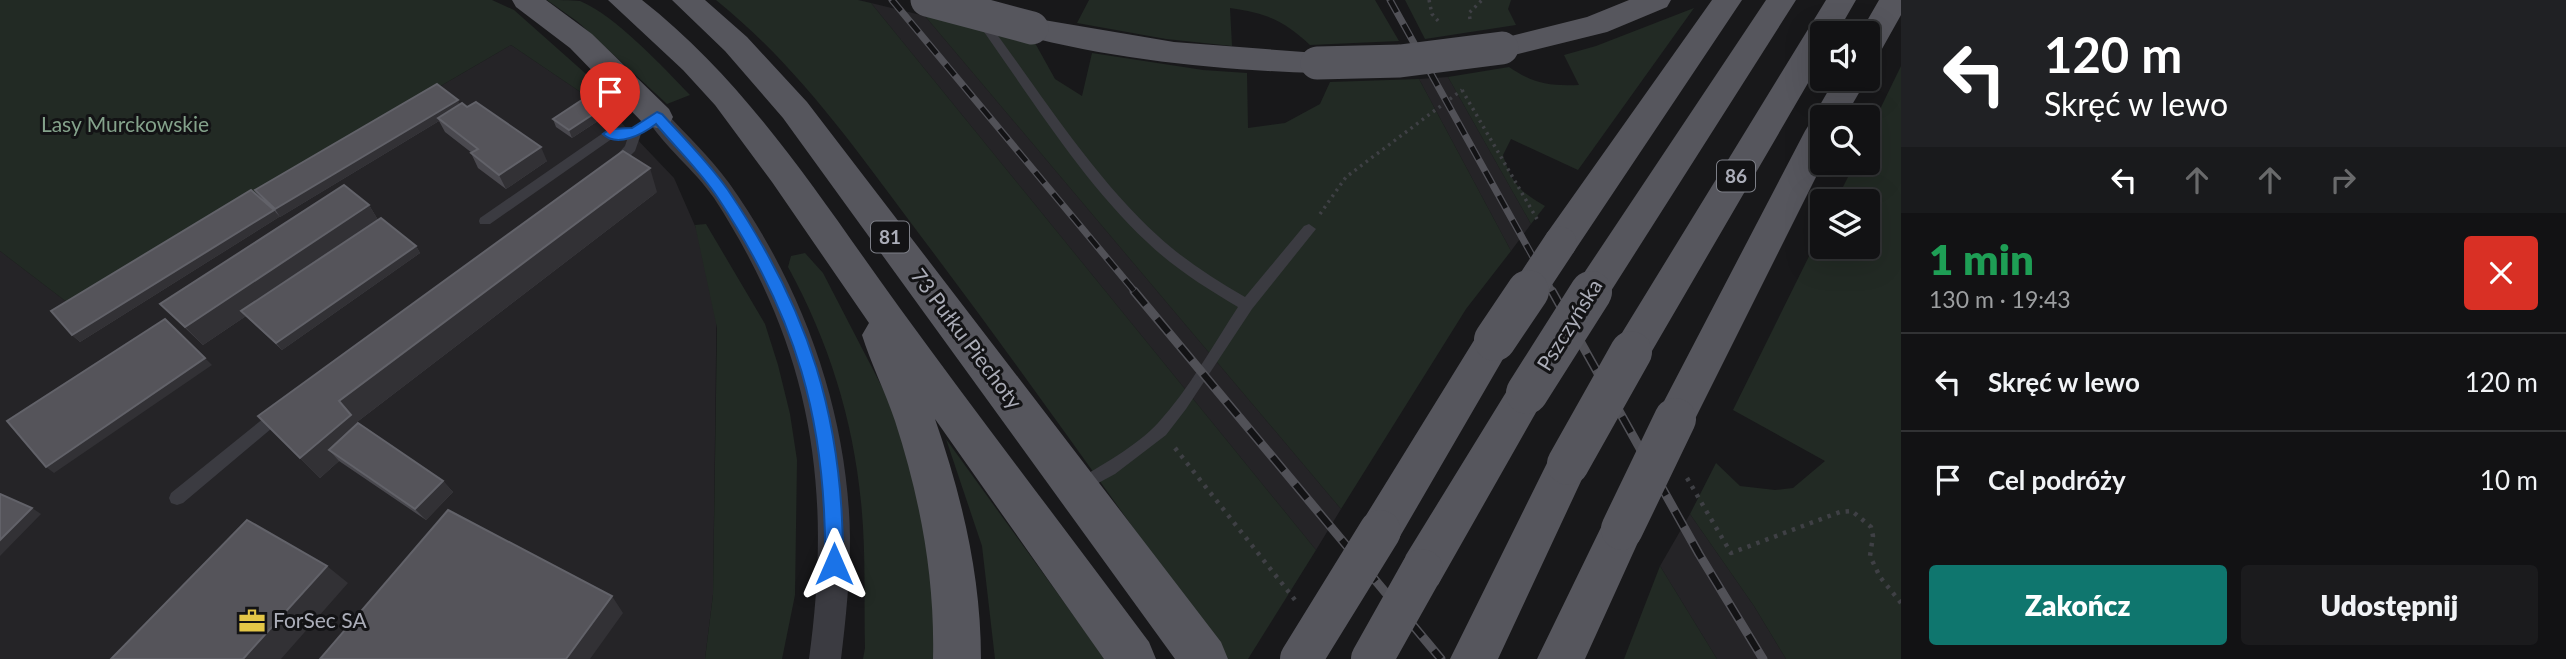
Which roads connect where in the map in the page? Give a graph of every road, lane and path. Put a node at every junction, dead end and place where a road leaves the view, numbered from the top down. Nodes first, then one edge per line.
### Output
1 (527, 0) edge
2 (622, 0) edge
3 (687, 0) edge
4 (927, 0) edge
5 (966, 0) edge
6 (1482, 0) edge
7 (1656, 0) edge
8 (1727, 0) edge
9 (1782, 0) edge
10 (1841, 0) edge
11 (1894, 0) edge
12 (1470, 24) dead end
13 (1880, 25) edge
14 (1472, 81) dead end
15 (646, 125) junction
16 (1810, 155) edge
17 (597, 177) edge
18 (485, 221) dead end
19 (1309, 229) joint
20 (865, 290) junction
21 (1247, 305) junction
22 (293, 402) edge
23 (1161, 430) junction
24 (1077, 488) junction
25 (177, 498) dead end
26 (1299, 605) dead end
27 (1477, 653) edge
28 (825, 659) edge
29 (957, 659) edge
30 (1132, 659) edge
31 (1204, 659) edge
32 (1301, 659) edge
33 (1372, 659) edge
34 (1561, 659) edge

1 - 15 main road
2 - 20 main road, 81
3 - 24 main road, 73 Pułku Piechoty / 81
4 - 7 main road, bridge
5 - 21 lane
6 - 12 path
8 - 32 main road, bridge
9 - 33 main road, Pszczyńska, bridge
10 - 27 main road, 86, bridge
11 - 13 main road
14 - 19 path
15 - 17 lane
15 - 18 lane
15 - 28 street
16 - 34 main road, bridge
19 - 21 lane
20 - 29 main road
20 - 30 main road
21 - 23 lane
22 - 25 lane
23 - 24 lane
23 - 26 path
24 - 31 main road, 73 Pułku Piechoty / 81

